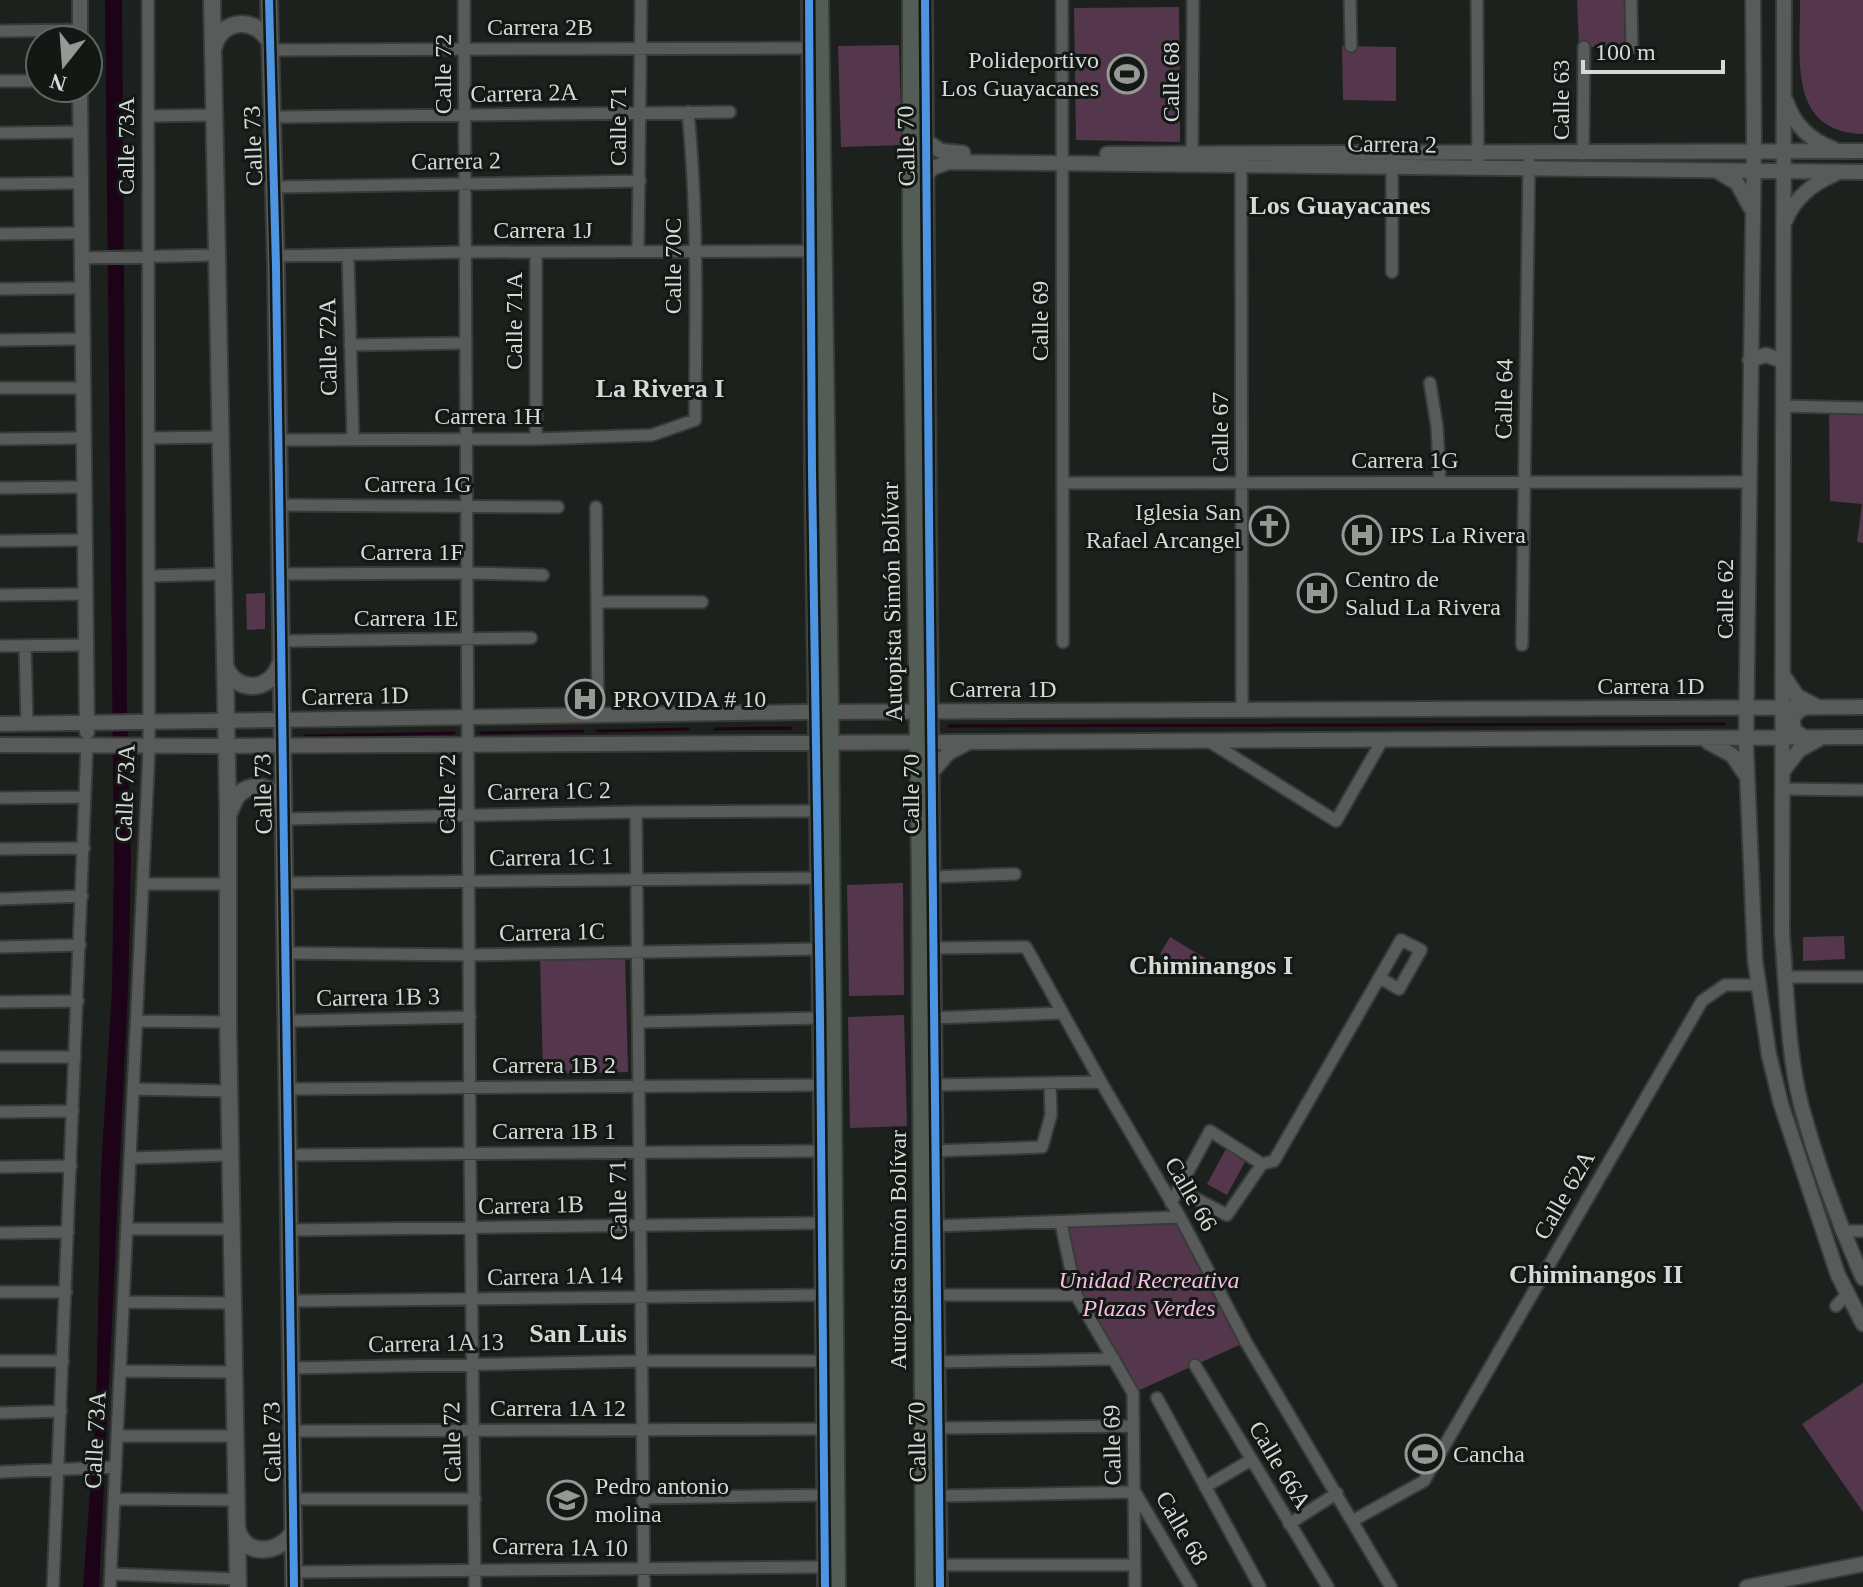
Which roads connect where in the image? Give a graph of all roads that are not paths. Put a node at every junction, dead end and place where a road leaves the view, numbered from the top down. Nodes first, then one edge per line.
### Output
1 (80, 0) edge
2 (148, 0) edge
3 (212, 0) edge
4 (269, 0) edge
5 (464, 0) edge
6 (641, 0) edge
7 (809, 0) edge
8 (819, 0) edge
9 (912, 0) edge
10 (925, 0) edge
11 (1062, 0) edge
12 (1193, 0) edge
13 (1350, 0) edge
14 (1477, 0) edge
15 (1631, 0) edge
16 (1753, 0) edge
17 (1784, 0) edge
18 (80, 24) edge
19 (0, 31) edge
20 (24, 32) edge
21 (270, 46) junction
22 (914, 46) junction
23 (1351, 46) dead end
24 (1584, 47) dead end
25 (1632, 47) dead end
26 (214, 48) junction
27 (809, 48) junction
28 (465, 49) junction
29 (640, 49) junction
30 (926, 70) junction
31 (0, 81) edge
32 (24, 81) edge
33 (1784, 96) junction
34 (913, 98) junction
35 (80, 104) edge
36 (688, 112) junction
37 (730, 112) dead end
38 (640, 113) junction
39 (215, 115) junction
40 (465, 115) junction
41 (148, 116) junction
42 (272, 117) junction
43 (1753, 117) junction
44 (80, 132) junction
45 (0, 133) edge
46 (926, 141) junction
47 (1842, 151) junction
48 (1863, 151) edge
49 (1754, 152) junction
50 (1783, 152) junction
51 (1583, 154) junction
52 (1723, 154) junction
53 (1062, 158) junction
54 (1192, 159) junction
55 (1241, 159) junction
56 (1392, 160) junction
57 (1478, 160) junction
58 (1530, 161) junction
59 (1712, 169) junction
60 (1753, 170) junction
61 (1783, 171) junction
62 (1840, 172) junction
63 (1863, 172) edge
64 (926, 176) junction
65 (810, 180) junction
66 (640, 181) junction
67 (465, 182) junction
68 (79, 183) junction
69 (0, 184) edge
70 (274, 187) junction
71 (1752, 216) junction
72 (1783, 225) junction
73 (824, 231) junction
74 (81, 233) junction
75 (0, 234) edge
76 (923, 249) junction
77 (638, 251) junction
78 (697, 251) junction
79 (811, 251) junction
80 (466, 252) junction
81 (536, 252) junction
82 (217, 255) junction
83 (348, 255) junction
84 (148, 256) junction
85 (276, 256) junction
86 (88, 258) junction
87 (1392, 272) dead end
88 (81, 288) junction
89 (0, 289) edge
90 (82, 339) junction
91 (0, 340) edge
92 (466, 343) junction
93 (350, 345) junction
94 (1750, 360) junction
95 (1783, 361) junction
96 (1430, 383) dead end
97 (0, 388) edge
98 (82, 388) junction
99 (1783, 406) junction
100 (1863, 408) edge
101 (695, 420) joint
102 (221, 437) junction
103 (83, 438) junction
104 (149, 438) junction
105 (353, 438) junction
106 (468, 438) junction
107 (0, 439) edge
108 (536, 439) junction
109 (278, 440) junction
110 (1440, 482) junction
111 (1525, 482) junction
112 (1748, 482) junction
113 (1063, 483) junction
114 (1242, 483) junction
115 (83, 487) junction
116 (0, 488) edge
117 (279, 505) junction
118 (468, 507) junction
119 (558, 507) dead end
120 (596, 507) dead end
121 (84, 540) junction
122 (0, 541) edge
123 (468, 573) junction
124 (223, 574) junction
125 (280, 574) junction
126 (543, 575) dead end
127 (149, 576) junction
128 (84, 594) junction
129 (0, 595) edge
130 (597, 602) junction
131 (702, 602) dead end
132 (821, 628) junction
133 (531, 638) dead end
134 (468, 640) junction
135 (281, 641) junction
136 (1063, 642) dead end
137 (85, 645) junction
138 (1522, 645) dead end
139 (0, 646) edge
140 (25, 646) junction
141 (281, 663) junction
142 (224, 664) junction
143 (925, 668) junction
144 (1783, 675) junction
145 (1747, 681) junction
146 (1863, 707) edge
147 (1720, 708) junction
148 (1746, 708) junction
149 (1783, 708) junction
150 (1812, 708) junction
151 (1242, 710) junction
152 (821, 712) junction
153 (924, 712) junction
154 (598, 715) junction
155 (469, 717) junction
156 (282, 719) junction
157 (227, 720) junction
158 (142, 722) junction
159 (27, 723) junction
160 (63, 723) junction
161 (86, 723) junction
162 (0, 724) edge
163 (1863, 737) edge
164 (1746, 738) junction
165 (1783, 738) junction
166 (1805, 738) junction
167 (1823, 738) junction
168 (1383, 739) junction
169 (980, 740) junction
170 (1207, 740) junction
171 (1241, 740) junction
172 (1699, 740) junction
173 (924, 741) junction
174 (822, 742) junction
175 (64, 744) junction
176 (469, 744) junction
177 (0, 745) edge
178 (95, 745) junction
179 (142, 746) junction
180 (227, 746) junction
181 (283, 746) junction
182 (1232, 756) junction
183 (1783, 771) junction
184 (931, 773) junction
185 (1747, 778) junction
186 (1783, 789) junction
187 (1863, 790) edge
188 (85, 797) junction
189 (0, 798) edge
190 (816, 811) junction
191 (636, 812) junction
192 (228, 814) junction
193 (284, 815) junction
194 (469, 815) junction
195 (84, 848) junction
196 (0, 849) edge
197 (1015, 874) dead end
198 (932, 877) junction
199 (637, 878) junction
200 (817, 878) junction
201 (469, 880) junction
202 (284, 883) junction
203 (143, 884) junction
204 (229, 884) junction
205 (82, 896) junction
206 (0, 899) edge
207 (1782, 934) junction
208 (1754, 935) junction
209 (80, 945) junction
210 (0, 947) edge
211 (926, 948) junction
212 (824, 949) junction
213 (285, 953) junction
214 (637, 953) junction
215 (469, 955) junction
216 (1786, 977) junction
217 (1863, 977) edge
218 (1380, 978) dead end
219 (1758, 985) junction
220 (78, 1001) junction
221 (0, 1002) edge
222 (1062, 1013) junction
223 (470, 1017) junction
224 (820, 1018) junction
225 (932, 1018) junction
226 (137, 1021) junction
227 (286, 1021) junction
228 (228, 1022) junction
229 (639, 1022) junction
230 (1792, 1051) junction
231 (1769, 1055) junction
232 (0, 1057) edge
233 (75, 1057) junction
234 (1101, 1082) junction
235 (1050, 1083) junction
236 (820, 1085) junction
237 (932, 1085) junction
238 (639, 1086) junction
239 (470, 1088) junction
240 (133, 1089) junction
241 (287, 1089) junction
242 (229, 1091) junction
243 (73, 1111) junction
244 (0, 1112) edge
245 (820, 1151) junction
246 (933, 1151) junction
247 (640, 1153) junction
248 (470, 1154) junction
249 (230, 1155) junction
250 (288, 1155) junction
251 (130, 1158) junction
252 (1262, 1164) junction
253 (71, 1166) junction
254 (0, 1167) edge
255 (1179, 1190) junction
256 (1171, 1203) junction
257 (1180, 1217) junction
258 (821, 1223) junction
259 (1061, 1223) junction
260 (641, 1225) junction
261 (934, 1226) junction
262 (471, 1228) junction
263 (127, 1229) junction
264 (232, 1229) junction
265 (289, 1230) junction
266 (1842, 1231) junction
267 (1863, 1231) edge
268 (68, 1232) junction
269 (0, 1233) edge
270 (1863, 1278) edge
271 (0, 1292) edge
272 (66, 1292) junction
273 (1848, 1293) junction
274 (821, 1295) junction
275 (934, 1295) junction
276 (1076, 1295) junction
277 (641, 1297) junction
278 (472, 1299) junction
279 (290, 1301) junction
280 (123, 1302) junction
281 (233, 1303) junction
282 (1836, 1306) dead end
283 (1863, 1324) edge
284 (1114, 1359) junction
285 (0, 1361) edge
286 (63, 1361) junction
287 (642, 1361) junction
288 (822, 1361) junction
289 (935, 1362) junction
290 (473, 1364) junction
291 (1195, 1365) dead end
292 (291, 1368) junction
293 (120, 1371) junction
294 (234, 1372) junction
295 (1157, 1398) dead end
296 (61, 1411) junction
297 (0, 1413) edge
298 (1132, 1426) junction
299 (937, 1428) junction
300 (824, 1429) junction
301 (643, 1430) junction
302 (292, 1431) junction
303 (474, 1431) junction
304 (117, 1436) junction
305 (235, 1436) junction
306 (1251, 1460) junction
307 (113, 1467) junction
308 (63, 1470) junction
309 (0, 1472) edge
310 (1205, 1487) junction
311 (1135, 1492) junction
312 (1337, 1493) junction
313 (830, 1495) junction
314 (931, 1496) junction
315 (643, 1498) junction
316 (114, 1499) junction
317 (293, 1499) junction
318 (475, 1499) junction
319 (236, 1500) junction
320 (1147, 1513) junction
321 (1134, 1517) junction
322 (1354, 1520) junction
323 (1289, 1524) junction
324 (237, 1526) junction
325 (293, 1532) junction
326 (1863, 1564) edge
327 (939, 1565) junction
328 (1135, 1565) junction
329 (825, 1567) junction
330 (476, 1569) junction
331 (644, 1570) junction
332 (294, 1580) edge
333 (111, 1581) edge
334 (1810, 1581) edge
335 (238, 1583) edge
336 (53, 1587) edge
337 (475, 1587) edge
338 (644, 1587) edge
339 (825, 1587) edge
340 (836, 1587) edge
341 (925, 1587) edge
342 (940, 1587) edge
343 (1135, 1587) edge
344 (1191, 1587) edge
345 (1260, 1587) edge
346 (1328, 1587) edge
347 (1391, 1587) edge
348 (1747, 1587) edge

1 - 18 street
2 - 41 street, Calle 73A
3 - 26 main road, Calle 73
4 - 21 main road, Calle 73
5 - 28 street, Calle 72
6 - 29 street, Calle 71
7 - 27 street
8 - 73 highway
9 - 22 highway
10 - 30 street, Calle 70
11 - 53 street, Calle 69
12 - 54 street, Calle 68
13 - 23 street
14 - 57 street
15 - 25 street
16 - 43 street, Calle 62
17 - 33 street
19 - 20 street
21 - 26 main road
21 - 28 street, Carrera 2B
21 - 42 main road, Calle 73
22 - 30 highway
22 - 34 highway
24 - 51 street, Calle 63
26 - 39 main road, Calle 73
27 - 29 street, Carrera 2B
27 - 65 street
28 - 29 street, Carrera 2B
28 - 40 street, Calle 72
29 - 38 street, Calle 71
30 - 34 highway
30 - 46 street, Calle 70
31 - 32 street
33 - 47 street
33 - 50 street
34 - 76 highway
35 - 44 street, Calle 73A
36 - 37 street, Carrera 2A
36 - 38 street, Carrera 2A
36 - 78 street, Calle 70C
38 - 40 street, Carrera 2A
38 - 66 street, Calle 71
39 - 41 street
39 - 82 main road, Calle 73
40 - 42 street, Carrera 2A
40 - 67 street, Calle 72
41 - 84 street, Calle 73A
42 - 70 main road, Calle 73
43 - 49 street, Calle 62
43 - 52 street
44 - 45 street
44 - 68 street, Calle 73A
46 - 53 street, Carrera 2
46 - 64 street, Calle 70
47 - 48 street, Carrera 2
47 - 50 street, Carrera 2
49 - 50 street, Carrera 2
49 - 52 street, Carrera 2
49 - 60 street, Calle 62
50 - 61 street
51 - 52 street, Carrera 2
51 - 58 street, Carrera 2
53 - 54 street, Carrera 2
53 - 64 street, Carrera 2
53 - 113 street, Calle 69
54 - 55 street, Carrera 2
55 - 56 street, Carrera 2
55 - 114 street, Calle 67
56 - 57 street, Carrera 2
56 - 87 street
57 - 58 street, Carrera 2
58 - 59 street, Carrera 2
58 - 111 street, Calle 64
59 - 60 street, Carrera 2
59 - 71 street
60 - 61 street, Carrera 2
60 - 71 street, Calle 62
61 - 62 street, Carrera 2
61 - 72 street
62 - 63 street, Carrera 2
62 - 72 street
64 - 76 street, Calle 70
65 - 73 highway
65 - 79 street
66 - 67 street, Carrera 2
66 - 77 street, Calle 71
67 - 70 street, Carrera 2
67 - 80 street, Calle 72
68 - 69 street
68 - 74 street, Calle 73A
70 - 85 main road, Calle 73
71 - 94 street, Calle 62
72 - 95 street
73 - 132 highway
74 - 75 street
74 - 86 street, Calle 73A
76 - 143 street, Calle 70
76 - 143 highway, Autopista Simón Bolívar
77 - 78 street, Carrera 1J
77 - 81 street, Carrera 1J
78 - 79 street, Carrera 1J
78 - 101 street, Calle 70C
79 - 132 street
80 - 81 street, Carrera 1J
80 - 83 street, Carrera 1J
80 - 92 street, Calle 72
81 - 108 street, Calle 71A
82 - 84 street
82 - 102 main road, Calle 73
83 - 85 street, Carrera 1J
83 - 93 street, Calle 72A
84 - 86 street
84 - 104 street, Calle 73A
85 - 109 main road, Calle 73
86 - 88 street, Calle 73A
88 - 89 street
88 - 90 street, Calle 73A
90 - 91 street
90 - 98 street, Calle 73A
92 - 93 street
92 - 106 street, Calle 72
93 - 105 street, Calle 72A
94 - 95 street
94 - 112 street, Calle 62
95 - 99 street
96 - 110 street
97 - 98 street
98 - 103 street, Calle 73A
99 - 100 street
99 - 144 street
101 - 108 street, Carrera 1H
102 - 104 street
102 - 124 main road, Calle 73
103 - 107 street
103 - 115 street, Calle 73A
104 - 127 street, Calle 73A
105 - 106 street, Carrera 1H
105 - 109 street, Carrera 1H
106 - 108 street, Carrera 1H
106 - 118 street, Calle 72
109 - 117 main road, Calle 73
110 - 111 street, Carrera 1G
110 - 114 street, Carrera 1G
111 - 112 street, Carrera 1G
111 - 138 street, Calle 64
112 - 145 street, Calle 62
113 - 114 street, Carrera 1G
113 - 136 street, Calle 69
114 - 151 street, Calle 67
115 - 116 street
115 - 121 street, Calle 73A
117 - 118 street, Carrera 1G
117 - 125 main road, Calle 73
118 - 119 street, Carrera 1G
118 - 123 street, Calle 72
120 - 130 street
121 - 122 street
121 - 128 street, Calle 73A
123 - 125 street, Carrera 1F
123 - 126 street, Carrera 1F
123 - 134 street, Calle 72
124 - 127 street
124 - 142 main road, Calle 73
125 - 135 main road, Calle 73
127 - 158 street, Calle 73A
128 - 129 street
128 - 137 street, Calle 73A
130 - 131 street
130 - 154 street
132 - 152 highway
133 - 134 street, Carrera 1E
134 - 135 street, Carrera 1E
134 - 155 street, Calle 72
135 - 141 main road, Calle 73
137 - 140 street
137 - 161 street, Calle 73A
139 - 140 street
140 - 159 street
141 - 142 main road
141 - 156 main road, Calle 73
142 - 157 main road, Calle 73
143 - 153 highway, Autopista Simón Bolívar
144 - 149 street
144 - 150 street
145 - 147 street
145 - 148 street, Calle 62
146 - 150 street, Carrera 1D
147 - 148 street, Carrera 1D
147 - 151 street, Carrera 1D
148 - 149 street, Carrera 1D
148 - 164 street, Calle 62
149 - 150 street, Carrera 1D
149 - 165 street
150 - 166 street
151 - 153 street, Carrera 1D
152 - 153 street, Carrera 1D
152 - 154 street, Carrera 1D
152 - 174 highway
153 - 173 highway, Autopista Simón Bolívar
154 - 155 street, Carrera 1D
155 - 156 street, Carrera 1D
155 - 176 street, Calle 72
156 - 157 street, Carrera 1D
156 - 181 main road, Calle 73
157 - 158 street, Carrera 1D
157 - 180 main road, Calle 73
158 - 161 street, Carrera 1D
158 - 179 street, Calle 73A
159 - 160 street, Carrera 1D
159 - 162 street, Carrera 1D
160 - 161 street, Carrera 1D
160 - 175 street
161 - 178 street, Calle 73A
163 - 167 street, Carrera 1D
164 - 165 street, Carrera 1D
164 - 172 street, Carrera 1D
164 - 185 street, Calle 62
165 - 166 street, Carrera 1D
165 - 183 street
166 - 167 street, Carrera 1D
167 - 183 street
168 - 171 street, Carrera 1D
168 - 172 street, Carrera 1D
168 - 182 street
169 - 170 street, Carrera 1D
169 - 173 street, Carrera 1D
169 - 184 street
170 - 171 street, Carrera 1D
170 - 182 street
171 - 182 street
172 - 185 street
173 - 174 street, Carrera 1D
173 - 184 street, Calle 70
173 - 211 highway, Autopista Simón Bolívar
174 - 176 street, Carrera 1D
174 - 190 street
174 - 212 highway
175 - 177 street, Carrera 1D
175 - 178 street, Carrera 1D
176 - 181 street, Carrera 1D
176 - 194 street, Calle 72
178 - 179 street, Carrera 1D
178 - 188 street, Calle 73A
179 - 180 street, Carrera 1D
179 - 203 street, Calle 73A
180 - 181 street, Carrera 1D
180 - 192 main road, Calle 73
181 - 193 main road, Calle 73
183 - 186 street
184 - 198 street, Calle 70
185 - 208 street, Calle 62
186 - 187 street
186 - 207 street
188 - 189 street
188 - 195 street, Calle 73A
190 - 191 street, Carrera 1C 2
190 - 200 street
191 - 194 street, Carrera 1C 2
191 - 199 street, Calle 71
192 - 193 main road
192 - 204 main road, Calle 73
193 - 194 street, Carrera 1C 2
193 - 202 main road, Calle 73
194 - 201 street, Calle 72
195 - 196 street
195 - 205 street, Calle 73A
197 - 198 street
198 - 211 street, Calle 70
199 - 200 street, Carrera 1C 1
199 - 201 street, Carrera 1C 1
199 - 214 street, Calle 71
200 - 212 street
201 - 202 street, Carrera 1C 1
201 - 215 street, Calle 72
202 - 213 main road, Calle 73
203 - 204 street
203 - 226 street, Calle 73A
204 - 228 main road, Calle 73
205 - 206 street
205 - 209 street, Calle 73A
207 - 208 street
207 - 216 street
208 - 219 street, Calle 62
209 - 210 street
209 - 220 street, Calle 73A
211 - 222 street, Calle 66
211 - 225 street, Calle 70
211 - 314 highway, Autopista Simón Bolívar
212 - 214 street, Carrera 1C
212 - 224 street
212 - 313 highway
213 - 215 street, Carrera 1C
213 - 227 main road, Calle 73
214 - 215 street, Carrera 1C
214 - 229 street, Calle 71
215 - 223 street, Calle 72
216 - 217 street
216 - 230 street
218 - 252 street
219 - 231 street, Calle 62
219 - 322 street, Calle 62A
220 - 221 street
220 - 233 street, Calle 73A
222 - 225 street
222 - 234 street, Calle 66
223 - 227 street, Carrera 1B 3
223 - 239 street, Calle 72
224 - 229 street
224 - 236 street
225 - 237 street, Calle 70
226 - 228 street
226 - 240 street, Calle 73A
227 - 241 main road, Calle 73
228 - 242 main road, Calle 73
229 - 238 street, Calle 71
230 - 231 street
230 - 266 street
231 - 273 street, Calle 62
232 - 233 street
233 - 243 street, Calle 73A
234 - 235 street
234 - 256 street, Calle 66
235 - 237 street
235 - 246 street
236 - 238 street, Carrera 1B 2
236 - 245 street
237 - 246 street, Calle 70
238 - 239 street, Carrera 1B 2
238 - 247 street, Calle 71
239 - 241 street, Carrera 1B 2
239 - 248 street, Calle 72
240 - 242 street
240 - 251 street, Calle 73A
241 - 250 main road, Calle 73
242 - 249 main road, Calle 73
243 - 244 street
243 - 253 street, Calle 73A
245 - 247 street, Carrera 1B 1
245 - 258 street
246 - 261 street, Calle 70
247 - 248 street, Carrera 1B 1
247 - 260 street, Calle 71
248 - 250 street, Carrera 1B 1
248 - 262 street, Calle 72
249 - 251 street
249 - 264 main road, Calle 73
250 - 265 main road, Calle 73
251 - 263 street, Calle 73A
252 - 255 street
252 - 255 street
253 - 254 street
253 - 268 street, Calle 73A
255 - 256 street
256 - 257 street, Calle 66
257 - 259 street
257 - 312 street, Calle 66
258 - 260 street, Carrera 1B
258 - 274 street
259 - 261 street
259 - 276 street, Calle 69
260 - 262 street, Carrera 1B
260 - 277 street, Calle 71
261 - 275 street, Calle 70
262 - 265 street, Carrera 1B
262 - 278 street, Calle 72
263 - 264 street
263 - 280 street, Calle 73A
264 - 281 main road, Calle 73
265 - 279 main road, Calle 73
266 - 267 street
266 - 270 street
268 - 269 street
268 - 272 street, Calle 73A
271 - 272 street
272 - 286 street, Calle 73A
273 - 282 street
273 - 283 street, Calle 62
274 - 277 street, Carrera 1A 14
274 - 288 street
275 - 276 street
275 - 289 street, Calle 70
276 - 284 street, Calle 69
277 - 278 street, Carrera 1A 14
277 - 287 street, Calle 71
278 - 279 street, Carrera 1A 14
278 - 290 street, Calle 72
279 - 292 main road, Calle 73
280 - 281 street
280 - 293 street, Calle 73A
281 - 294 main road, Calle 73
284 - 289 street
284 - 298 street, Calle 69
285 - 286 street
286 - 296 street, Calle 73A
287 - 288 street, Carrera 1A 13
287 - 290 street, Carrera 1A 13
287 - 301 street, Calle 71
288 - 300 street
289 - 299 street, Calle 70
290 - 292 street, Carrera 1A 13
290 - 303 street, Calle 72
291 - 306 street, Calle 66A
292 - 302 main road, Calle 73
293 - 294 street
293 - 304 street, Calle 73A
294 - 305 main road, Calle 73
295 - 310 street
296 - 297 street
296 - 308 street, Calle 73A
298 - 299 street
298 - 311 street, Calle 69
299 - 314 street, Calle 70
300 - 301 street, Carrera 1A 12
300 - 313 street
301 - 303 street, Carrera 1A 12
301 - 315 street, Calle 71
302 - 303 street, Carrera 1A 12
302 - 317 main road, Calle 73
303 - 318 street, Calle 72
304 - 305 street
304 - 307 street, Calle 73A
305 - 319 main road, Calle 73
306 - 310 street
306 - 323 street, Calle 66A
307 - 308 street
307 - 316 street, Calle 73A
308 - 309 street
308 - 336 street, Calle 73A
310 - 345 street
311 - 314 street
311 - 320 street, Calle 68
311 - 321 street, Calle 69
312 - 322 street, Calle 66
312 - 323 street
313 - 315 street
313 - 329 street
313 - 340 highway
314 - 327 street, Calle 70
314 - 341 highway, Autopista Simón Bolívar
315 - 331 street, Calle 71
316 - 319 street
316 - 333 street, Calle 73A
317 - 318 street
317 - 325 main road, Calle 73
318 - 330 street, Calle 72
319 - 324 main road, Calle 73
320 - 321 street
320 - 344 street, Calle 68
321 - 328 street, Calle 69
322 - 347 street, Calle 66
323 - 346 street, Calle 66A
324 - 325 main road
324 - 335 main road, Calle 73
325 - 332 main road, Calle 73
326 - 334 street
327 - 328 street
327 - 342 street, Calle 70
328 - 343 street, Calle 69
329 - 331 street, Carrera 1A 10
329 - 339 street
330 - 331 street, Carrera 1A 10
330 - 332 street, Carrera 1A 10
330 - 337 street, Calle 72
331 - 338 street, Calle 71
333 - 335 street
334 - 348 street

